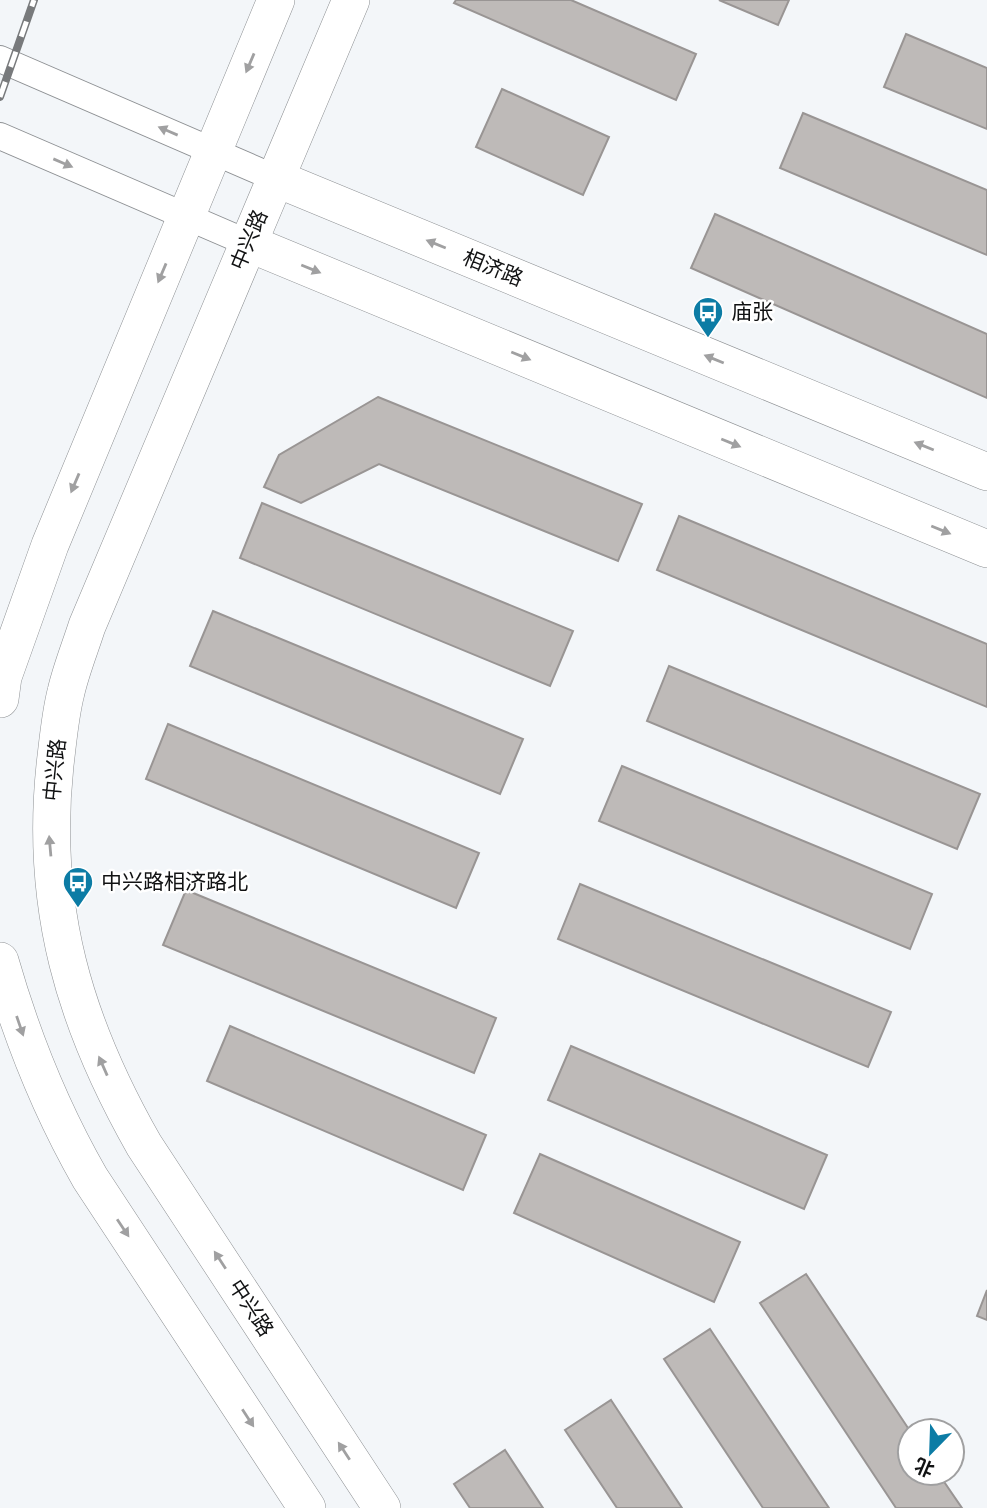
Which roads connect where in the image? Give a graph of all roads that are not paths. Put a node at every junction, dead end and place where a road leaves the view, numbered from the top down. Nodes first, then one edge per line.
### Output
1 (276, 0) edge
2 (351, 0) edge
3 (0, 58) edge
4 (0, 136) edge
5 (213, 151) junction
6 (275, 178) junction
7 (186, 216) junction
8 (248, 243) junction
9 (987, 472) edge
10 (987, 549) edge
11 (0, 699) edge
12 (0, 961) edge
13 (307, 1508) edge
14 (382, 1508) edge

1 -> 5 street
2 - 6 street, 中兴路
5 -> 3 street, 相济路
4 -> 7 street
5 - 6 street, 相济路
5 - 7 street
6 - 8 street, 中兴路
9 -> 6 street, 相济路
7 - 8 street
7 -> 11 street
8 -> 10 street
14 -> 8 street, 中兴路
12 -> 13 street

